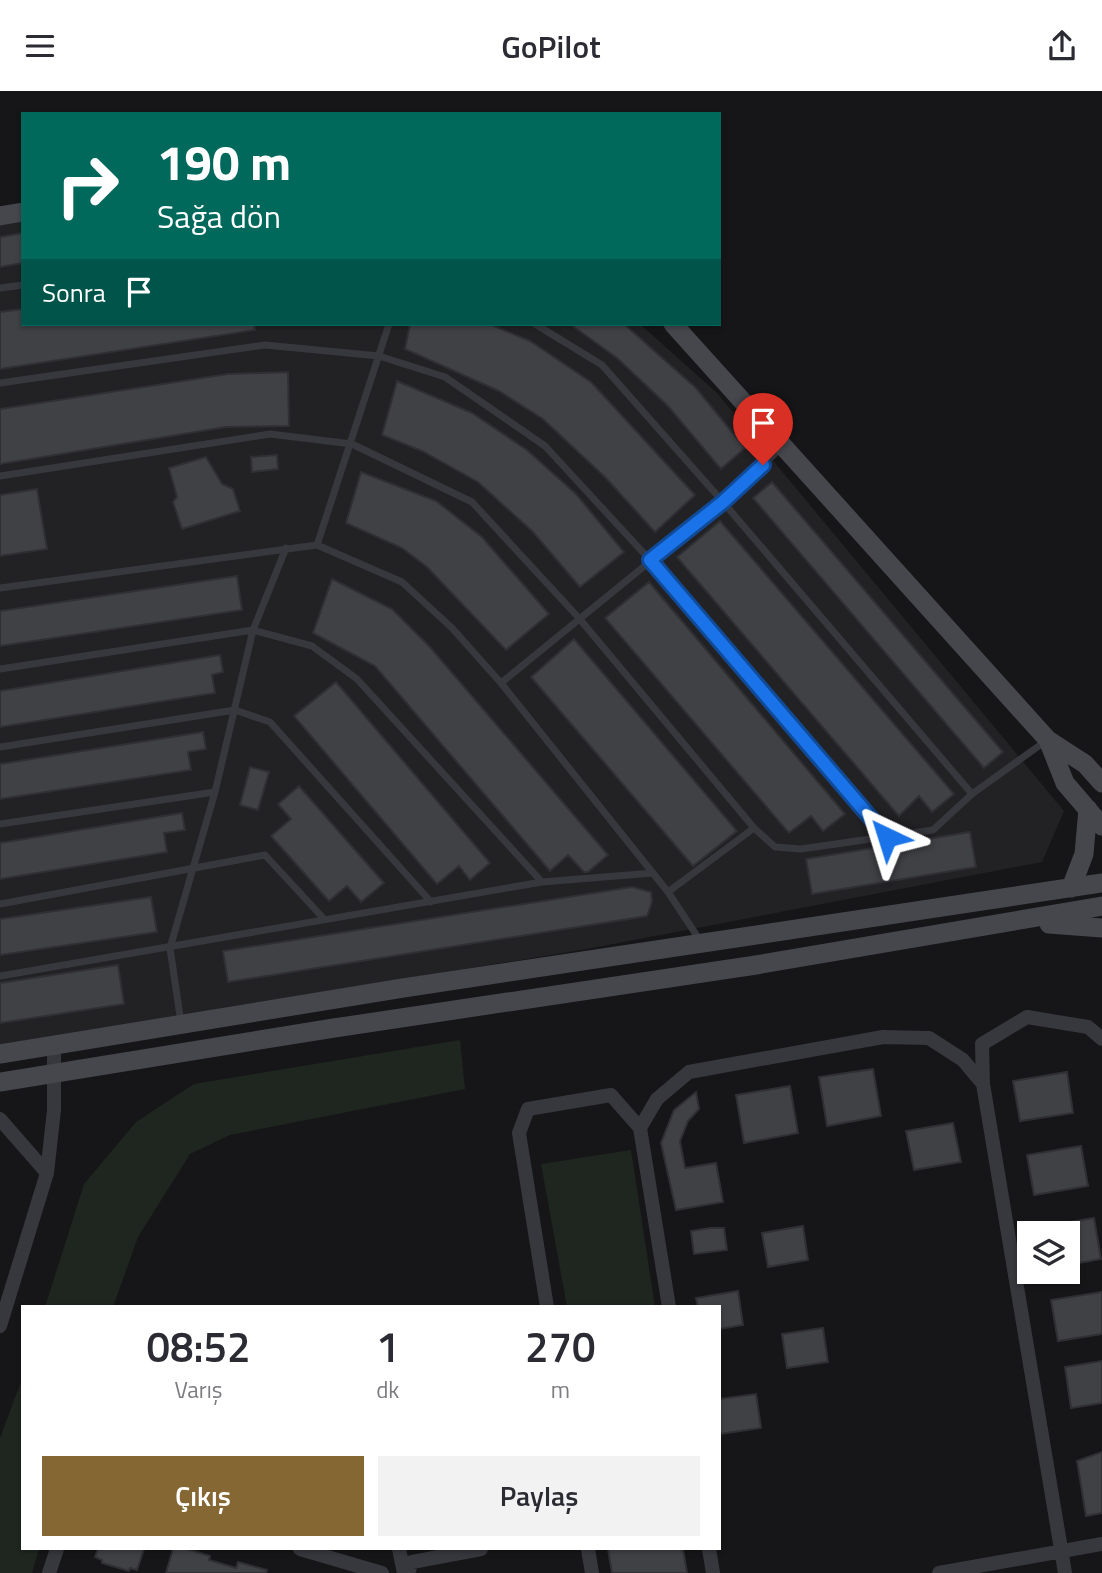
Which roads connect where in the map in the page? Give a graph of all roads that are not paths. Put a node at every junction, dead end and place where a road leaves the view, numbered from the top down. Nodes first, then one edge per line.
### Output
1 (21, 212) edge
2 (0, 216) edge
3 (21, 285) edge
4 (0, 288) edge
5 (388, 326) edge
6 (538, 326) edge
7 (675, 326) edge
8 (379, 356) junction
9 (0, 383) edge
10 (352, 445) junction
11 (783, 446) junction
12 (0, 476) edge
13 (723, 502) junction
14 (317, 545) junction
15 (286, 548) junction
16 (650, 560) junction
17 (0, 588) edge
18 (578, 617) junction
19 (253, 630) junction
20 (0, 669) edge
21 (500, 683) junction
22 (235, 710) junction
23 (1048, 740) junction
24 (0, 747) edge
25 (1102, 783) edge
26 (215, 792) junction
27 (972, 795) junction
28 (1088, 809) junction
29 (0, 824) edge
30 (1102, 826) edge
31 (754, 828) junction
32 (887, 837) junction
33 (192, 867) junction
34 (653, 873) junction
35 (542, 883) junction
36 (1102, 883) edge
37 (1071, 888) junction
38 (668, 892) junction
39 (431, 902) junction
40 (0, 904) edge
41 (1102, 906) edge
42 (324, 919) junction
43 (982, 926) junction
44 (1102, 928) edge
45 (702, 943) junction
46 (170, 948) junction
47 (0, 976) edge
48 (181, 1025) junction
49 (1102, 1039) edge
50 (54, 1046) junction
51 (0, 1054) edge
52 (54, 1073) junction
53 (0, 1082) edge
54 (983, 1084) junction
55 (0, 1119) edge
56 (640, 1128) junction
57 (47, 1173) junction
58 (547, 1305) edge
59 (669, 1305) edge
60 (0, 1326) edge
61 (1102, 1544) edge
62 (57, 1550) edge
63 (303, 1550) edge
64 (399, 1550) edge
65 (471, 1550) edge
66 (588, 1550) edge
67 (709, 1550) edge
68 (1062, 1551) junction
69 (429, 1554) edge
70 (49, 1573) edge
71 (382, 1573) edge
72 (406, 1573) edge
73 (592, 1573) edge
74 (713, 1573) edge
75 (939, 1573) edge
76 (1065, 1573) edge

1 - 2 street
3 - 4 lane
5 - 8 lane
6 - 13 lane
7 - 11 street
8 - 9 lane
8 - 10 lane
8 - 16 lane
10 - 12 lane
10 - 14 lane
10 - 18 lane
11 - 13 lane
11 - 23 street
13 - 16 lane
13 - 27 lane
14 - 15 lane
14 - 21 lane
15 - 17 lane
15 - 19 lane
16 - 18 lane
16 - 32 lane
18 - 21 lane
18 - 31 lane
19 - 20 lane
19 - 22 lane
19 - 35 lane
21 - 34 lane
22 - 24 lane
22 - 26 lane
22 - 39 lane
23 - 25 street
23 - 27 lane
23 - 28 street
26 - 29 lane
26 - 33 lane
27 - 32 lane
28 - 30 street
28 - 37 street
31 - 32 lane
31 - 38 lane
33 - 40 lane
33 - 42 lane
33 - 46 lane
34 - 35 lane
34 - 38 lane
35 - 39 lane
36 - 37 street
37 - 45 street
38 - 45 lane
39 - 42 lane
41 - 43 street
42 - 46 lane
43 - 44 street
43 - 52 street
45 - 48 street
46 - 47 lane
46 - 48 lane
48 - 50 street
49 - 54 street
50 - 51 street
50 - 52 street
52 - 53 street
52 - 57 street
54 - 56 street
54 - 68 street
55 - 57 street
56 - 58 street
56 - 59 street
57 - 60 street
61 - 68 street
62 - 70 street
63 - 71 street
64 - 72 street
65 - 69 street
66 - 73 street
67 - 74 street
68 - 75 street
68 - 76 street
69 - 72 street

